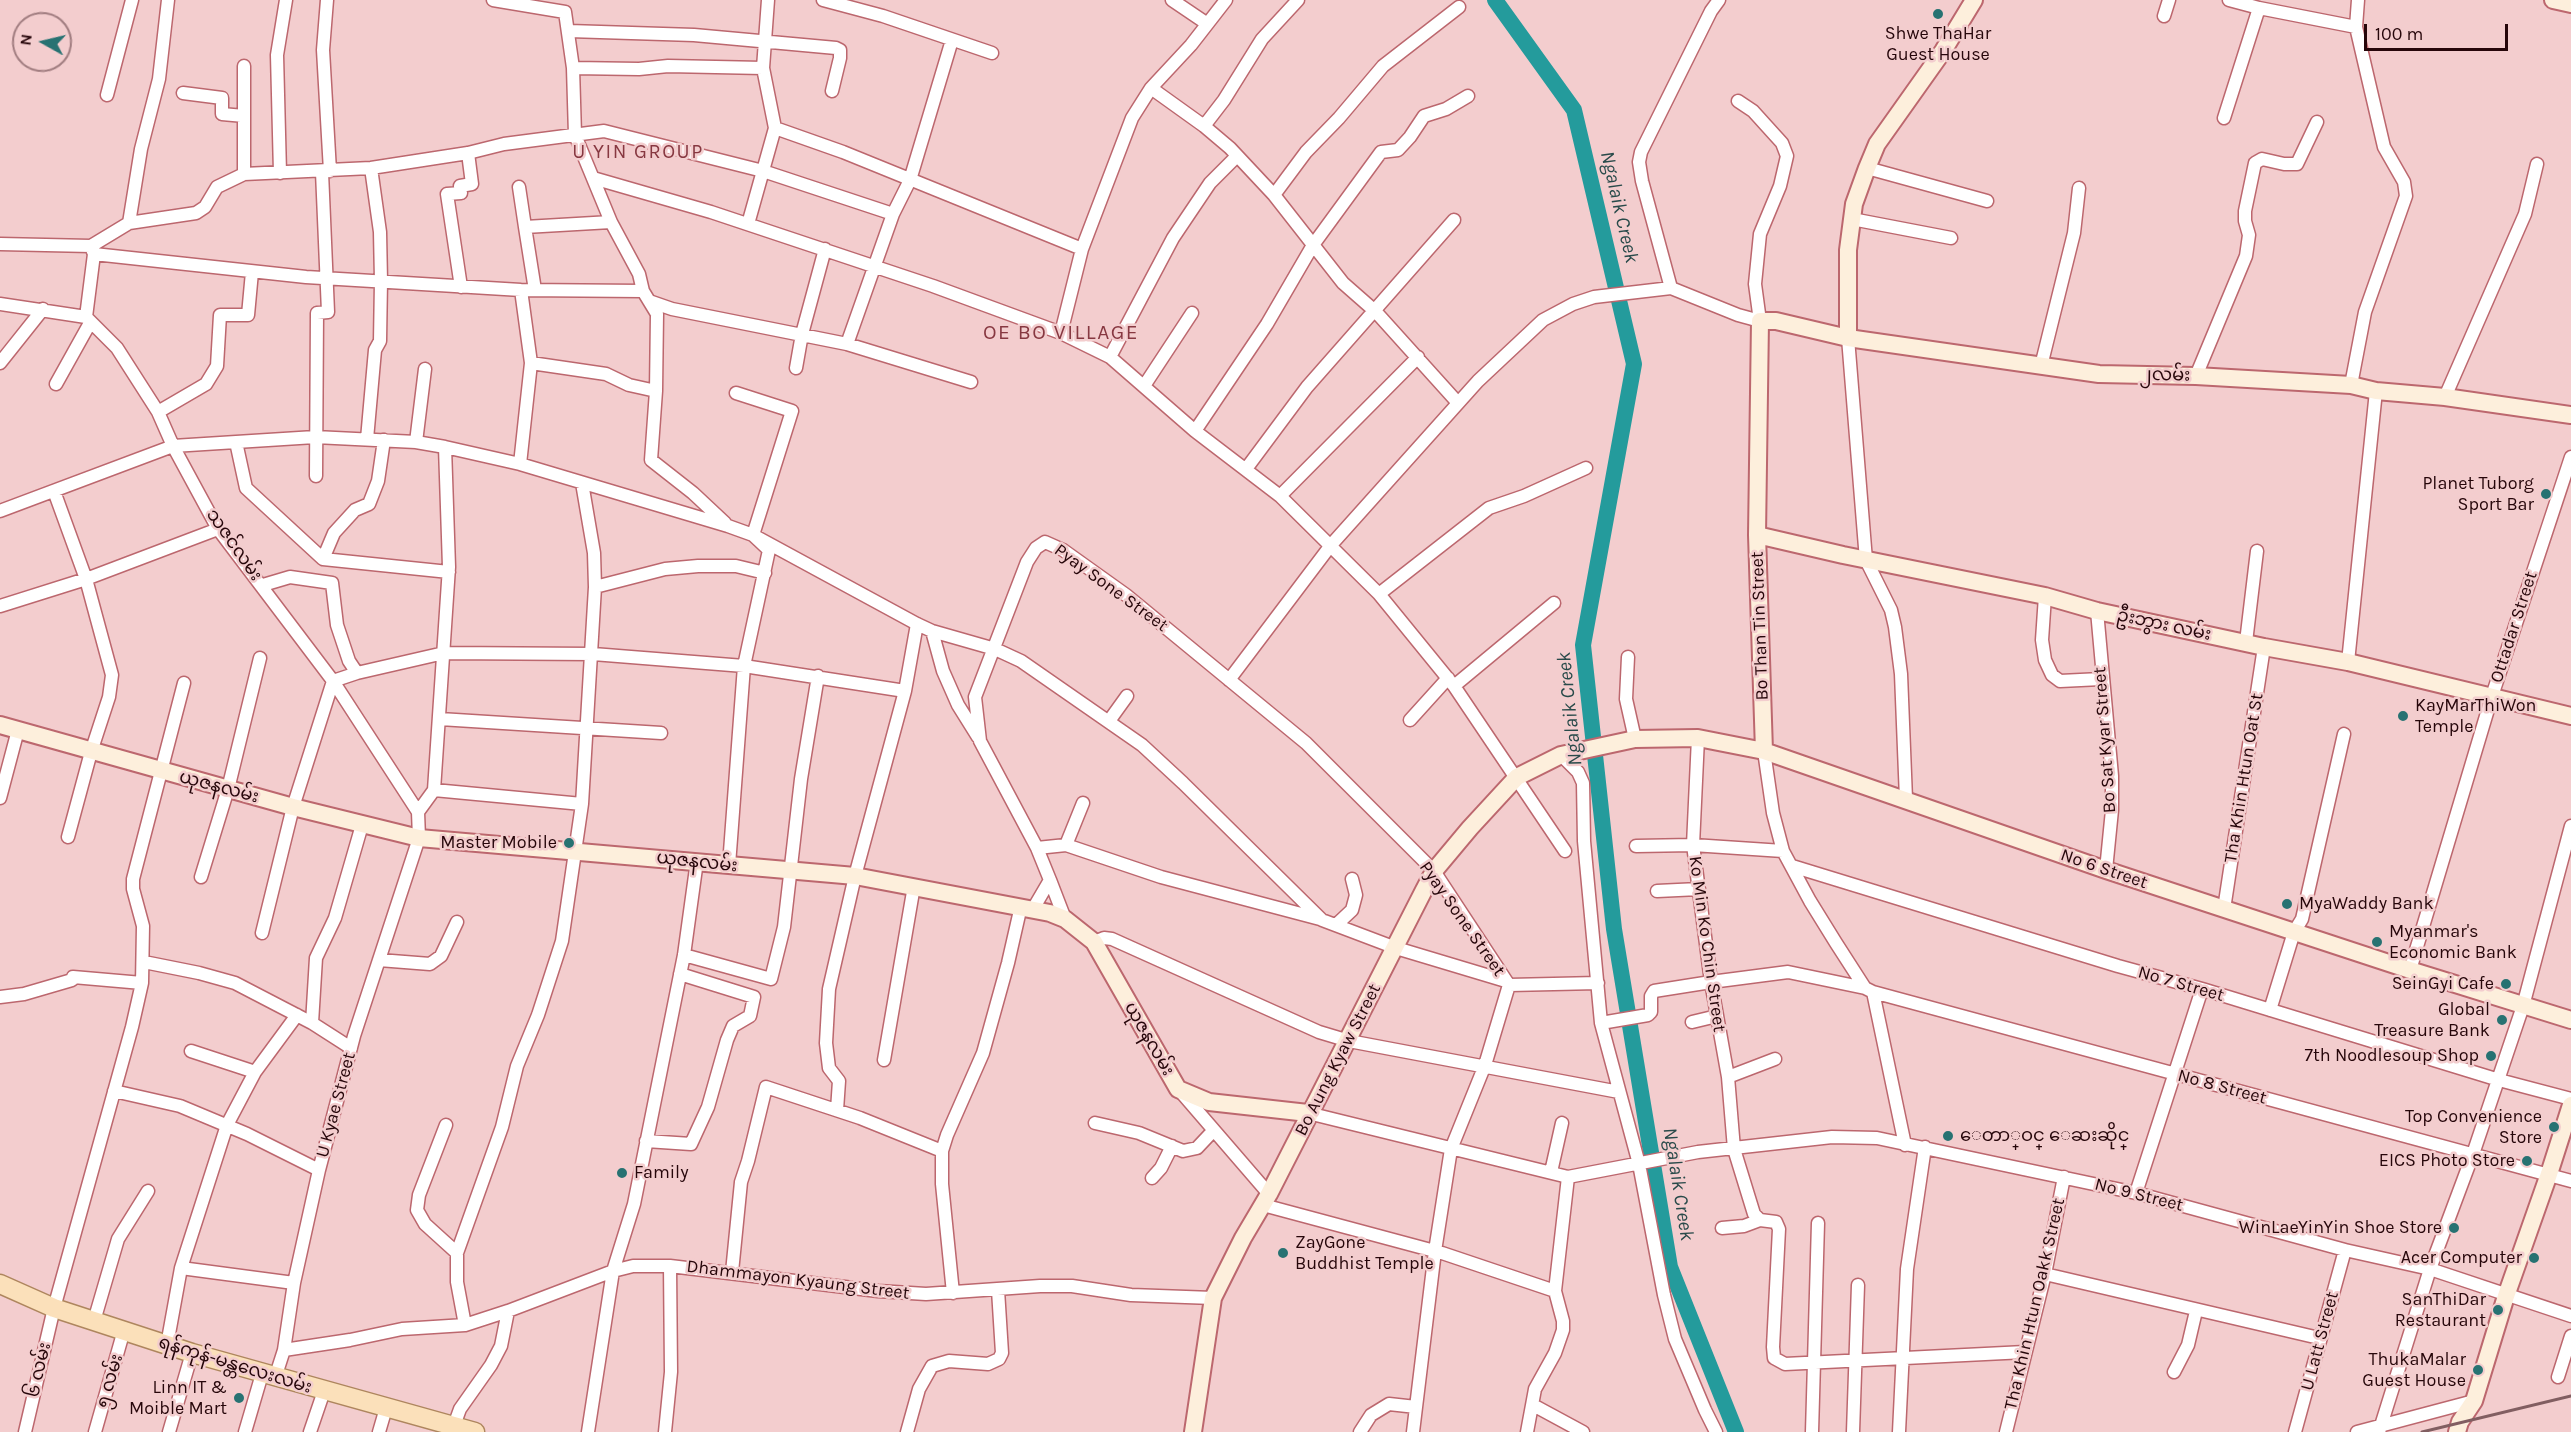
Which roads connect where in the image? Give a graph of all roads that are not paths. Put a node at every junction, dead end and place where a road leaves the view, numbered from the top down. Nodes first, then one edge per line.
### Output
1 (132, 0) edge
2 (168, 0) edge
3 (286, 0) edge
4 (327, 0) edge
5 (493, 0) edge
6 (768, 0) edge
7 (823, 0) edge
8 (1172, 0) edge
9 (1226, 0) edge
10 (1298, 0) edge
11 (1719, 0) edge
12 (1974, 0) edge
13 (2169, 0) edge
14 (2229, 0) edge
15 (2358, 0) edge
16 (2553, 0) edge
17 (848, 3) edge
18 (2571, 4) edge
19 (565, 6) edge
20 (1459, 7) dead end
21 (2259, 8) junction
22 (2164, 16) dead end
23 (1206, 23) junction
24 (2356, 27) junction
25 (568, 31) junction
26 (952, 40) junction
27 (765, 43) junction
28 (992, 53) dead end
29 (244, 66) dead end
30 (573, 68) junction
31 (763, 68) junction
32 (1151, 88) junction
33 (832, 91) dead end
34 (183, 93) dead end
35 (107, 95) dead end
36 (1468, 96) dead end
37 (1738, 101) dead end
38 (243, 116) junction
39 (2224, 118) dead end
40 (2318, 122) dead end
41 (1204, 126) junction
42 (775, 128) junction
43 (575, 135) junction
44 (468, 153) junction
45 (1237, 156) junction
46 (2537, 164) dead end
47 (371, 168) junction
48 (1867, 168) junction
49 (326, 171) junction
50 (763, 171) junction
51 (280, 173) junction
52 (244, 174) junction
53 (593, 178) junction
54 (910, 180) junction
55 (519, 187) dead end
56 (2079, 188) dead end
57 (1274, 195) junction
58 (1987, 201) dead end
59 (893, 214) junction
60 (1852, 219) junction
61 (1454, 220) dead end
62 (611, 222) junction
63 (129, 223) junction
64 (748, 224) junction
65 (525, 226) junction
66 (1951, 238) dead end
67 (0, 244) edge
68 (1313, 245) junction
69 (825, 249) junction
70 (1082, 249) junction
71 (93, 250) junction
72 (874, 266) junction
73 (252, 272) junction
74 (327, 278) junction
75 (381, 281) junction
76 (461, 287) junction
77 (1666, 288) junction
78 (521, 290) junction
79 (535, 290) junction
80 (646, 296) junction
81 (0, 304) edge
82 (43, 309) junction
83 (1376, 312) junction
84 (1192, 313) dead end
85 (88, 320) junction
86 (1760, 321) junction
87 (1062, 333) junction
88 (802, 334) junction
89 (1848, 338) junction
90 (847, 344) junction
91 (1110, 357) junction
92 (1418, 357) junction
93 (0, 363) edge
94 (531, 363) junction
95 (2041, 366) junction
96 (796, 368) dead end
97 (425, 369) dead end
98 (2196, 376) junction
99 (971, 382) dead end
100 (57, 384) dead end
101 (2351, 385) junction
102 (1144, 386) junction
103 (656, 391) junction
104 (2376, 391) junction
105 (736, 393) dead end
106 (2445, 396) junction
107 (1458, 403) junction
108 (158, 412) junction
109 (2571, 415) edge
110 (1196, 430) junction
111 (315, 437) junction
112 (367, 439) junction
113 (384, 440) junction
114 (236, 442) junction
115 (416, 442) junction
116 (173, 446) junction
117 (445, 447) junction
118 (2571, 457) edge
119 (520, 464) junction
120 (1586, 468) dead end
121 (1246, 469) junction
122 (316, 476) dead end
123 (582, 483) junction
124 (54, 491) junction
125 (1280, 496) junction
126 (0, 511) edge
127 (728, 526) junction
128 (218, 529) junction
129 (753, 535) junction
130 (1757, 536) junction
131 (1331, 545) junction
132 (2257, 551) dead end
133 (323, 559) junction
134 (1866, 560) junction
135 (449, 572) junction
136 (765, 573) junction
137 (86, 579) junction
138 (263, 585) junction
139 (595, 586) junction
140 (1379, 594) junction
141 (2044, 596) junction
142 (1554, 603) dead end
143 (0, 606) edge
144 (2097, 611) junction
145 (917, 624) junction
146 (932, 631) junction
147 (2246, 642) junction
148 (2264, 646) junction
149 (995, 649) junction
150 (444, 653) junction
151 (593, 654) junction
152 (1628, 657) dead end
153 (260, 658) dead end
154 (2348, 662) junction
155 (744, 666) junction
156 (357, 673) junction
157 (818, 676) junction
158 (2101, 679) junction
159 (1229, 680) junction
160 (333, 681) junction
161 (1451, 682) junction
162 (184, 683) dead end
163 (905, 691) junction
164 (1127, 696) dead end
165 (2492, 696) junction
166 (2571, 716) edge
167 (440, 719) junction
168 (1410, 720) dead end
169 (1109, 721) junction
170 (0, 725) edge
171 (587, 728) junction
172 (18, 730) junction
173 (661, 733) dead end
174 (2343, 734) dead end
175 (1698, 738) junction
176 (1635, 739) junction
177 (980, 741) junction
178 (1578, 750) joint
179 (1764, 751) junction
180 (91, 752) junction
181 (1561, 755) junction
182 (161, 771) junction
183 (1517, 777) junction
184 (228, 789) junction
185 (434, 790) junction
186 (0, 798) edge
187 (1906, 799) junction
188 (1083, 803) dead end
189 (582, 804) junction
190 (293, 807) junction
191 (418, 812) junction
192 (362, 825) junction
193 (2571, 826) edge
194 (68, 837) dead end
195 (419, 838) junction
196 (1066, 844) junction
197 (1693, 845) junction
198 (1636, 846) dead end
199 (1037, 848) junction
200 (574, 850) junction
201 (1565, 851) dead end
202 (1783, 851) junction
203 (696, 861) junction
204 (729, 865) junction
205 (1792, 866) junction
206 (2106, 870) junction
207 (791, 872) junction
208 (1434, 872) junction
209 (855, 876) junction
210 (201, 877) dead end
211 (1352, 879) dead end
212 (1050, 880) junction
213 (914, 886) junction
214 (1699, 889) junction
215 (1657, 891) dead end
216 (1027, 907) junction
217 (2224, 909) junction
218 (1065, 919) junction
219 (1322, 920) junction
220 (457, 922) dead end
221 (1336, 925) junction
222 (2294, 932) junction
223 (262, 933) dead end
224 (1094, 942) junction
225 (1396, 948) junction
226 (684, 955) junction
227 (379, 960) junction
228 (144, 962) junction
229 (2410, 970) junction
230 (680, 974) junction
231 (1711, 982) junction
232 (142, 983) junction
233 (1508, 983) junction
234 (1598, 983) junction
235 (2202, 989) junction
236 (1869, 990) junction
237 (0, 997) edge
238 (2523, 1006) junction
239 (2270, 1010) junction
240 (297, 1015) junction
241 (1717, 1016) junction
242 (2571, 1020) edge
243 (1603, 1022) junction
244 (1692, 1022) dead end
245 (312, 1023) junction
246 (1348, 1041) junction
247 (351, 1048) junction
248 (191, 1052) dead end
249 (1775, 1059) dead end
250 (884, 1060) dead end
251 (1485, 1065) junction
252 (255, 1072) junction
253 (2174, 1074) junction
254 (1728, 1077) junction
255 (2499, 1080) junction
256 (1178, 1089) junction
257 (114, 1091) junction
258 (1618, 1092) junction
259 (2571, 1099) edge
260 (2571, 1104) edge
261 (837, 1110) junction
262 (1308, 1113) junction
263 (1095, 1123) dead end
264 (1562, 1123) dead end
265 (227, 1125) junction
266 (446, 1125) dead end
267 (1213, 1131) junction
268 (646, 1141) junction
269 (1905, 1145) junction
270 (1172, 1146) junction
271 (1926, 1148) junction
272 (1451, 1149) junction
273 (1734, 1149) junction
274 (942, 1151) junction
275 (2473, 1154) junction
276 (1644, 1163) junction
277 (319, 1170) junction
278 (1551, 1172) junction
279 (2549, 1174) junction
280 (1568, 1177) junction
281 (2064, 1177) junction
282 (1152, 1178) dead end
283 (2571, 1181) edge
284 (148, 1191) dead end
285 (2136, 1193) junction
286 (1266, 1200) junction
287 (1760, 1220) junction
288 (1818, 1223) dead end
289 (1722, 1228) dead end
290 (2345, 1250) junction
291 (1435, 1251) junction
292 (457, 1252) junction
293 (670, 1266) junction
294 (181, 1268) junction
295 (2430, 1269) junction
296 (613, 1270) junction
297 (732, 1272) junction
298 (2044, 1275) junction
299 (294, 1283) junction
300 (0, 1284) edge
301 (1858, 1285) dead end
302 (998, 1290) junction
303 (1555, 1291) junction
304 (953, 1293) junction
305 (2506, 1296) junction
306 (1213, 1298) junction
307 (54, 1308) junction
308 (508, 1311) junction
309 (2196, 1311) junction
310 (2571, 1316) edge
311 (94, 1321) junction
312 (465, 1325) junction
313 (124, 1330) junction
314 (2571, 1336) edge
315 (2319, 1338) junction
316 (167, 1345) junction
317 (284, 1350) junction
318 (2025, 1352) junction
319 (192, 1353) junction
320 (1901, 1358) junction
321 (1856, 1359) junction
322 (1814, 1362) junction
323 (2174, 1372) dead end
324 (268, 1376) junction
325 (2558, 1377) dead end
326 (324, 1391) junction
327 (2474, 1401) junction
328 (1533, 1405) junction
329 (1416, 1407) junction
330 (386, 1408) junction
331 (2381, 1428) edge
332 (452, 1429) edge
333 (25, 1432) edge
334 (95, 1432) edge
335 (170, 1432) edge
336 (245, 1432) edge
337 (310, 1432) edge
338 (379, 1432) edge
339 (475, 1432) edge
340 (588, 1432) edge
341 (664, 1432) edge
342 (907, 1432) edge
343 (1193, 1432) edge
344 (1360, 1432) edge
345 (1413, 1432) edge
346 (1527, 1432) edge
347 (1583, 1432) edge
348 (1716, 1432) edge
349 (1812, 1432) edge
350 (1853, 1432) edge
351 (1899, 1432) edge
352 (2006, 1432) edge
353 (2295, 1432) edge
354 (2357, 1432) edge
355 (2457, 1432) edge

1 - 35 street
2 - 63 street
3 - 51 street
4 - 49 street
5 - 19 street
6 - 27 street
7 - 17 street
8 - 23 street
9 - 23 street
10 - 41 street
11 - 77 street
12 - 48 street
13 - 22 street
14 - 21 street
15 - 24 street
16 - 18 street
17 - 26 street
19 - 25 street
20 - 57 street
21 - 24 street
21 - 39 street
23 - 32 street
24 - 101 street
25 - 27 street
25 - 30 street
26 - 28 street
26 - 54 street
27 - 31 street
27 - 33 street
29 - 38 street
30 - 31 street
30 - 43 street
31 - 42 street
32 - 41 street
32 - 70 street
34 - 38 street
36 - 68 street
37 - 86 street, Bo Than Tin Street
38 - 52 street
40 - 98 street
41 - 45 street
42 - 50 street
42 - 54 street
43 - 44 street
43 - 50 street
43 - 53 street
44 - 47 street
44 - 76 street
45 - 57 street
45 - 91 street
46 - 106 street
47 - 49 street
47 - 75 street
48 - 58 street
48 - 60 street
49 - 51 street
49 - 74 street
50 - 59 street
50 - 64 street
51 - 52 street
52 - 63 street
53 - 62 street
53 - 64 street
54 - 59 street
54 - 70 street
55 - 65 street
56 - 95 street
57 - 68 street
59 - 72 street
60 - 66 street
60 - 89 street
61 - 83 street
62 - 65 street
62 - 80 street
63 - 71 street
64 - 69 street
65 - 79 street
67 - 71 street
68 - 83 street
68 - 110 street
69 - 72 street
69 - 88 street
70 - 87 street
71 - 73 street
71 - 85 street
72 - 87 street
72 - 90 street
73 - 74 street
73 - 108 street
74 - 75 street
74 - 111 street
75 - 76 street
75 - 112 street
76 - 78 street
77 - 86 street
77 - 107 street
78 - 79 street
78 - 94 street
79 - 80 street
80 - 88 street
80 - 103 street
81 - 82 street
82 - 85 street
82 - 93 street
83 - 92 street
83 - 121 street
84 - 102 street
85 - 100 street
85 - 108 street, သဇင်လမ်း
86 - 89 street, ၂လမ်း
86 - 130 street, Bo Than Tin Street
87 - 91 street
88 - 90 street
88 - 96 street
89 - 95 street, ၂လမ်း
89 - 134 street
90 - 99 street
91 - 102 street
92 - 107 street
92 - 125 street
94 - 103 street
94 - 119 street
95 - 98 street, ၂လမ်း
97 - 115 street
98 - 101 street, ၂လမ်း
101 - 104 street, ၂လမ်း
102 - 110 street
103 - 127 street
104 - 106 street, ၂လမ်း
104 - 154 street
105 - 129 street
106 - 109 street, ၂လမ်း
107 - 131 street
108 - 116 street, သဇင်လမ်း
110 - 121 street
111 - 112 street
111 - 114 street
111 - 122 street
112 - 113 street
113 - 115 street
113 - 133 street
114 - 116 street
114 - 133 street
115 - 117 street
116 - 124 street
116 - 128 street, သဇင်လမ်း
117 - 119 street
117 - 135 street
118 - 165 street, Ottadar Street
119 - 123 street
120 - 140 street
121 - 125 street
123 - 127 street
123 - 139 street
124 - 126 street
124 - 137 street
125 - 131 street
127 - 129 street
128 - 137 street
128 - 138 street, သဇင်လမ်း
129 - 136 street
129 - 145 street
130 - 134 street, ဦးဘွား လမ်း
130 - 179 street, Bo Than Tin Street
131 - 140 street
131 - 159 street
132 - 147 street
133 - 135 street
134 - 141 street, ဦးဘွား လမ်း
134 - 187 street
135 - 150 street
136 - 139 street
136 - 155 street
137 - 143 street
137 - 180 street
138 - 156 street
138 - 160 street, သဇင်လမ်း
139 - 151 street
140 - 161 street
141 - 144 street, ဦးဘွား လမ်း
141 - 158 street
142 - 161 street
144 - 147 street, ဦးဘွား လမ်း
144 - 158 street, Bo Sat Kyar Street
145 - 146 street
145 - 163 street
146 - 149 street
146 - 177 street
147 - 148 street, ဦးဘွား လမ်း
148 - 154 street, ဦးဘွား လမ်း
148 - 217 street, Tha Khin Htun Oat St
149 - 159 street, Pyay Sone Street
149 - 169 street
149 - 177 street
150 - 151 street
150 - 156 street
150 - 167 street
151 - 155 street
151 - 171 street
152 - 176 street
153 - 184 street
154 - 165 street, ဦးဘွား လမ်း
155 - 157 street
155 - 204 street
156 - 160 street
157 - 163 street
157 - 207 street
158 - 206 street, Bo Sat Kyar Street
159 - 208 street, Pyay Sone Street
160 - 190 street
160 - 191 street, သဇင်လမ်း
161 - 168 street
161 - 183 street
162 - 182 street, ၆ လမ်း
163 - 209 street
164 - 169 street
165 - 166 street, ဦးဘွား လမ်း
165 - 229 street, Ottadar Street
167 - 171 street
167 - 185 street
169 - 219 street
170 - 172 street, ယုဇနလမ်း
171 - 173 street
171 - 189 street
172 - 180 street, ယုဇနလမ်း
172 - 186 street
174 - 222 street
175 - 176 street, No 6 Street
175 - 179 street, No 6 Street
175 - 197 street, Ko Min Ko Chin Street
176 - 178 street, No 6 Street
177 - 199 street
178 - 181 street, Bo Aung Kyaw Street
179 - 187 street, No 6 Street
179 - 202 street, Bo Than Tin Street
180 - 182 street, ယုဇနလမ်း
180 - 194 street
181 - 183 street, Bo Aung Kyaw Street
181 - 234 street
182 - 184 street, ယုဇနလမ်း
182 - 228 street, ၆ လမ်း
183 - 201 street
183 - 208 street, Bo Aung Kyaw Street
184 - 190 street, ယုဇနလမ်း
184 - 210 street
185 - 189 street
185 - 191 street
187 - 206 street, No 6 Street
188 - 196 street
189 - 200 street
190 - 192 street, ယုဇနလမ်း
190 - 223 street
191 - 195 street
192 - 195 street, ယုဇနလမ်း
192 - 245 street
193 - 238 street
195 - 200 street, ယုဇနလမ်း
195 - 227 street, U Kyae Street
196 - 199 street
196 - 219 street
197 - 198 street
197 - 202 street
197 - 214 street, Ko Min Ko Chin Street
199 - 212 street
200 - 203 street, ယုဇနလမ်း
200 - 292 street
202 - 205 street, Bo Than Tin Street
203 - 204 street, ယုဇနလမ်း
203 - 226 street
204 - 207 street, ယုဇနလမ်း
205 - 235 street, No 7 Street
205 - 236 street, Bo Than Tin Street
206 - 217 street, No 6 Street
207 - 209 street, ယုဇနလမ်း
207 - 226 street
208 - 225 street, Bo Aung Kyaw Street
208 - 233 street, Pyay Sone Street
209 - 213 street, ယုဇနလမ်း
209 - 261 street
211 - 221 street
212 - 216 street
212 - 218 street
213 - 216 street, ယုဇနလမ်း
213 - 250 street
214 - 215 street
214 - 231 street, Ko Min Ko Chin Street
216 - 218 street, ယုဇနလမ်း
216 - 274 street
217 - 222 street, No 6 Street
218 - 224 street, ယုဇနလမ်း
219 - 221 street
220 - 227 street
221 - 225 street
222 - 229 street, No 6 Street
222 - 239 street
224 - 246 street
224 - 256 street, ယုဇနလမ်း
225 - 233 street
225 - 246 street, Bo Aung Kyaw Street
226 - 230 street
227 - 247 street, U Kyae Street
228 - 232 street, ၆ လမ်း
228 - 240 street
229 - 238 street, No 6 Street
230 - 268 street
230 - 268 street
231 - 236 street, No 8 Street
231 - 241 street, Ko Min Ko Chin Street
231 - 243 street, No 8 Street
232 - 237 street
232 - 257 street, ၆ လမ်း
233 - 234 street
233 - 251 street, Pyay Sone Street
234 - 243 street
235 - 239 street, No 7 Street
235 - 253 street
236 - 253 street, No 8 Street
236 - 269 street, Bo Than Tin Street
238 - 242 street, No 6 Street
238 - 255 street
239 - 255 street, No 7 Street
240 - 245 street
240 - 252 street
241 - 244 street
241 - 254 street, Ko Min Ko Chin Street
243 - 258 street
245 - 247 street
246 - 251 street
246 - 262 street, Bo Aung Kyaw Street
247 - 277 street, U Kyae Street
248 - 252 street
249 - 254 street
251 - 258 street
251 - 272 street, Pyay Sone Street
252 - 265 street
253 - 275 street, No 8 Street
253 - 285 street
254 - 273 street, Ko Min Ko Chin Street
255 - 259 street, No 7 Street
255 - 275 street
256 - 262 street, ယုဇနလမ်း
256 - 267 street
257 - 265 street
257 - 307 street, ၆ လမ်း
258 - 276 street
260 - 279 street
261 - 274 street
261 - 297 street
262 - 272 street
262 - 286 street, Bo Aung Kyaw Street
263 - 270 street
264 - 278 street
265 - 277 street
265 - 294 street
266 - 292 street
267 - 270 street
267 - 286 street
268 - 296 street
269 - 271 street, No 9 Street
269 - 273 street, No 9 Street
270 - 282 street
271 - 281 street, No 9 Street
271 - 320 street
272 - 278 street
272 - 291 street, Pyay Sone Street
273 - 276 street, No 9 Street
273 - 287 street, Ko Min Ko Chin Street
274 - 304 street
275 - 279 street, No 8 Street
275 - 295 street
276 - 280 street, No 9 Street
276 - 348 street
277 - 299 street, U Kyae Street
278 - 280 street
279 - 283 street, No 8 Street
279 - 305 street
280 - 303 street
281 - 285 street, No 9 Street
281 - 298 street, Tha Khin Htun Oakk Street
284 - 311 street
285 - 290 street, No 9 Street
286 - 291 street
286 - 306 street, Bo Aung Kyaw Street
287 - 289 street
287 - 322 street
288 - 322 street
290 - 295 street, No 9 Street
290 - 315 street, U Latt Street
291 - 303 street
291 - 329 street, Pyay Sone Street
292 - 312 street
293 - 296 street, Dhammayon Kyaung Street
293 - 297 street, Dhammayon Kyaung Street
293 - 341 street, Dhammayon Kyaung Street
294 - 299 street
294 - 316 street
295 - 305 street, No 9 Street
295 - 331 street
296 - 308 street, Dhammayon Kyaung Street
296 - 340 street
297 - 304 street, Dhammayon Kyaung Street
298 - 309 street
298 - 318 street, Tha Khin Htun Oakk Street
299 - 317 street, U Kyae Street
300 - 307 main road, ရန်ကုန်-မန္တလေးလမ်း
301 - 321 street
302 - 304 street, Dhammayon Kyaung Street
302 - 306 street, Dhammayon Kyaung Street
302 - 342 street
303 - 328 street
305 - 310 street, No 9 Street
305 - 327 street
306 - 343 street, Bo Aung Kyaw Street
307 - 311 main road, ရန်ကုန်-မန္တလေးလမ်း
307 - 333 street, ၆ လမ်း
308 - 312 street, Dhammayon Kyaung Street
308 - 332 street
309 - 315 street
309 - 323 street
311 - 313 main road, ရန်ကုန်-မန္တလေးလမ်း
312 - 317 street, Dhammayon Kyaung Street
313 - 316 main road, ရန်ကုန်-မန္တလေးလမ်း
313 - 334 street, ၅ လမ်း
314 - 325 street
315 - 353 street, U Latt Street
316 - 319 main road, ရန်ကုန်-မန္တလေးလမ်း
317 - 324 street, U Kyae Street
318 - 320 street
318 - 352 street, Tha Khin Htun Oakk Street
319 - 324 main road, ရန်ကုန်-မန္တလေးလမ်း
319 - 335 street
320 - 321 street
320 - 351 street
321 - 322 street
321 - 350 street
322 - 349 street
324 - 326 main road, ရန်ကုန်-မန္တလေးလမ်း
324 - 336 street, U Kyae Street
326 - 330 main road, ရန်ကုန်-မန္တလေးလမ်း
326 - 337 street
327 - 331 street
327 - 355 street
328 - 346 street
328 - 347 street
329 - 344 street
329 - 345 street, Pyay Sone Street
330 - 332 main road, ရန်ကုန်-မန္တလေးလမ်း
330 - 338 street
331 - 354 street
332 - 339 main road, ရန်ကုန်-မန္တလေးလမ်း

